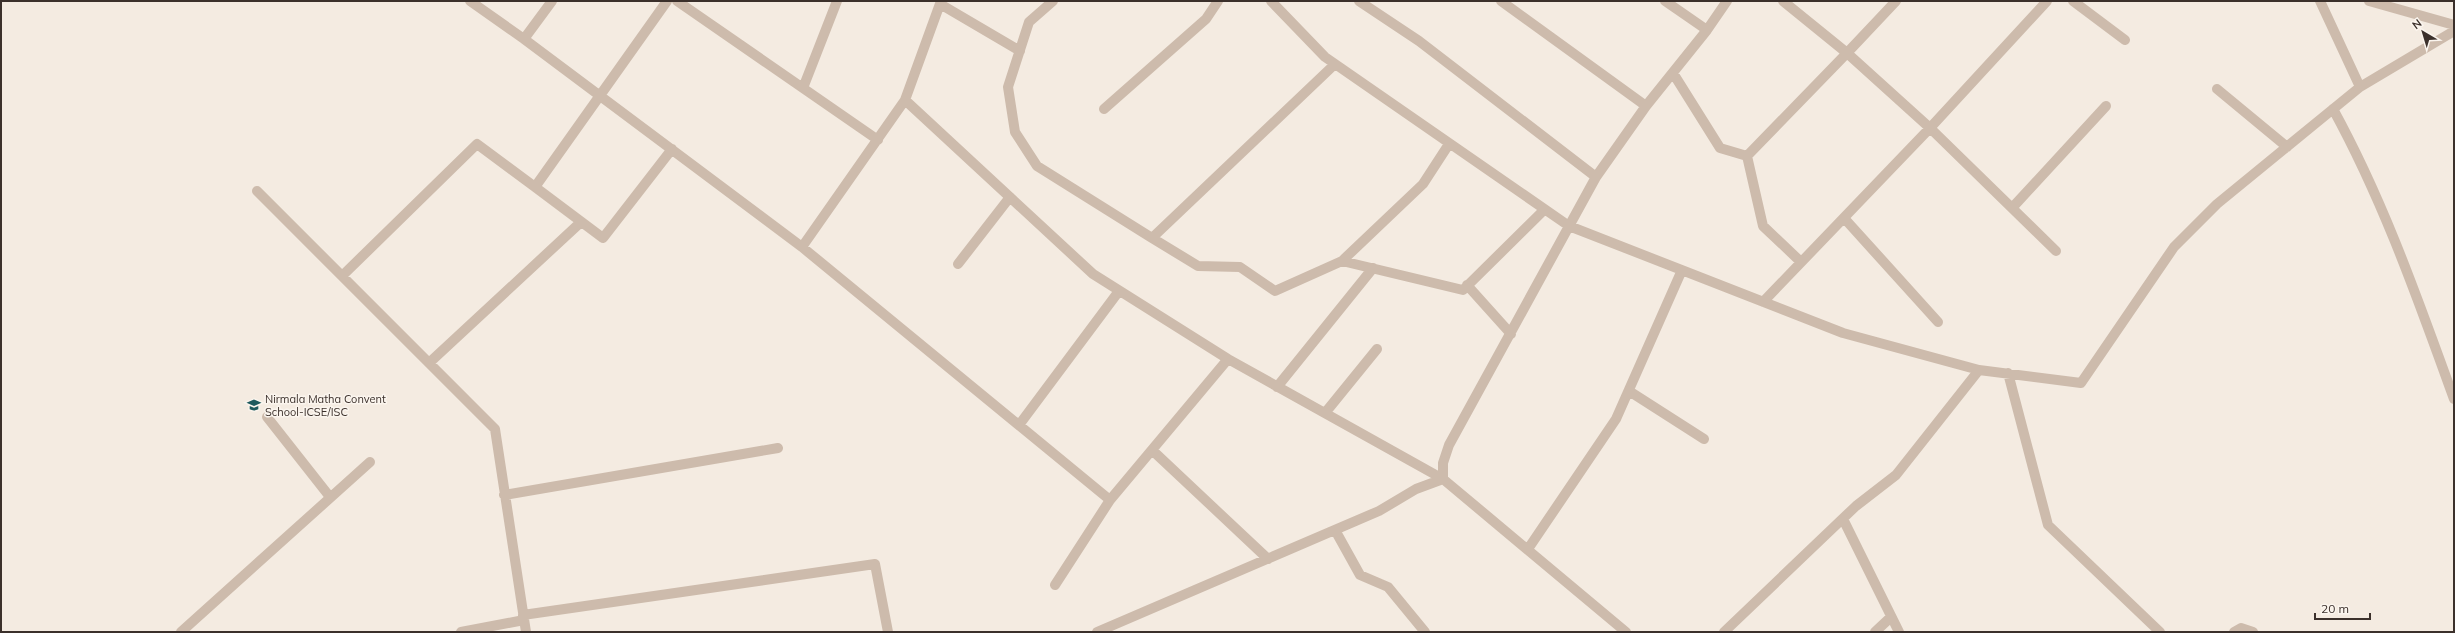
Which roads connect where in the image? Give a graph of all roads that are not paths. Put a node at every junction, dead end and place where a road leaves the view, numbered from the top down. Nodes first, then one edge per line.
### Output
1 (470, 1) edge
2 (552, 1) edge
3 (667, 1) edge
4 (677, 1) edge
5 (838, 1) edge
6 (1054, 1) edge
7 (1218, 1) edge
8 (1358, 1) edge
9 (1501, 1) edge
10 (1665, 1) edge
11 (1727, 1) edge
12 (1783, 1) edge
13 (1896, 1) edge
14 (2047, 1) edge
15 (2073, 1) edge
16 (2320, 1) edge
17 (2369, 1) edge
18 (940, 2) edge
19 (1277, 3) edge
20 (2454, 25) edge
21 (1707, 30) junction
22 (2454, 31) edge
23 (524, 39) junction
24 (2125, 40) dead end
25 (1020, 51) junction
26 (1847, 53) junction
27 (1335, 64) junction
28 (1672, 73) junction
29 (2360, 87) junction
30 (803, 88) junction
31 (2217, 89) dead end
32 (600, 96) junction
33 (905, 100) junction
34 (1646, 106) junction
35 (2106, 106) dead end
36 (1104, 109) dead end
37 (2333, 109) junction
38 (1930, 128) junction
39 (878, 140) junction
40 (1449, 144) junction
41 (2287, 147) junction
42 (672, 149) junction
43 (1747, 156) junction
44 (1596, 177) junction
45 (535, 187) junction
46 (257, 191) dead end
47 (1010, 197) junction
48 (2012, 208) junction
49 (1544, 210) junction
50 (1844, 218) junction
51 (582, 222) junction
52 (1569, 226) junction
53 (1152, 238) junction
54 (802, 247) junction
55 (2056, 251) dead end
56 (1342, 261) junction
57 (1801, 262) junction
58 (958, 264) dead end
59 (1373, 268) junction
60 (1682, 270) junction
61 (342, 276) junction
62 (1468, 285) junction
63 (1119, 291) junction
64 (1763, 302) junction
65 (1938, 322) dead end
66 (1511, 334) junction
67 (1377, 349) dead end
68 (1228, 359) junction
69 (429, 364) junction
70 (1978, 370) junction
71 (2008, 373) junction
72 (1277, 387) junction
73 (1629, 391) junction
74 (2454, 400) edge
75 (1325, 414) junction
76 (267, 417) dead end
77 (1019, 424) junction
78 (1704, 439) dead end
79 (778, 448) dead end
80 (1152, 450) junction
81 (370, 462) dead end
82 (1443, 479) junction
83 (504, 495) junction
84 (330, 497) junction
85 (1110, 500) junction
86 (1843, 519) junction
87 (1335, 530) junction
88 (1528, 549) junction
89 (1268, 559) junction
90 (1055, 585) dead end
91 (523, 617) junction
92 (1891, 617) junction
93 (180, 632) edge
94 (461, 632) edge
95 (526, 632) edge
96 (888, 632) edge
97 (1097, 632) edge
98 (1425, 632) edge
99 (1626, 632) edge
100 (1724, 632) edge
101 (1875, 632) edge
102 (1899, 632) edge
103 (2160, 632) edge
104 (2234, 632) edge
105 (2253, 632) edge

1 - 23 street
2 - 23 street
3 - 32 street
4 - 30 street
5 - 30 street
6 - 25 street
7 - 36 street
8 - 44 street
9 - 34 street
10 - 21 street
11 - 21 street
12 - 26 street
13 - 26 street
14 - 38 street
15 - 24 street
16 - 29 street
17 - 20 street
18 - 25 street
18 - 33 street
19 - 27 street
21 - 28 street
22 - 29 street
23 - 32 street
25 - 53 street
26 - 38 street
26 - 43 street
27 - 40 street
27 - 53 street
28 - 34 street
28 - 43 street
29 - 37 street
30 - 39 street
31 - 41 street
32 - 42 street
32 - 45 street
33 - 39 street
33 - 47 street
34 - 44 street
35 - 48 street
37 - 41 street
37 - 74 street
38 - 48 street
38 - 50 street
39 - 54 street
40 - 49 street
40 - 56 street
41 - 71 street
42 - 51 street
42 - 54 street
43 - 57 street
44 - 52 street
45 - 51 street
45 - 61 street
46 - 61 street
47 - 58 street
47 - 63 street
48 - 55 street
49 - 52 street
49 - 62 street
50 - 57 street
50 - 65 street
51 - 69 street
52 - 60 street
52 - 66 street
53 - 56 street
54 - 77 street
56 - 59 street
57 - 64 street
59 - 62 street
59 - 72 street
60 - 64 street
60 - 73 street
61 - 69 street
62 - 66 street
63 - 68 street
63 - 77 street
64 - 70 street
66 - 82 street
67 - 75 street
68 - 72 street
68 - 80 street
69 - 83 street
70 - 71 street
70 - 86 street
71 - 103 street
72 - 75 street
73 - 78 street
73 - 88 street
75 - 82 street
76 - 84 street
77 - 85 street
79 - 83 street
80 - 85 street
80 - 89 street
81 - 84 street
82 - 87 street
82 - 88 street
83 - 91 street
84 - 93 street
85 - 90 street
86 - 92 street
86 - 100 street
87 - 89 street
87 - 98 street
88 - 99 street
89 - 97 street
91 - 94 street
91 - 95 street
91 - 96 street
92 - 101 street
92 - 102 street
104 - 105 street

